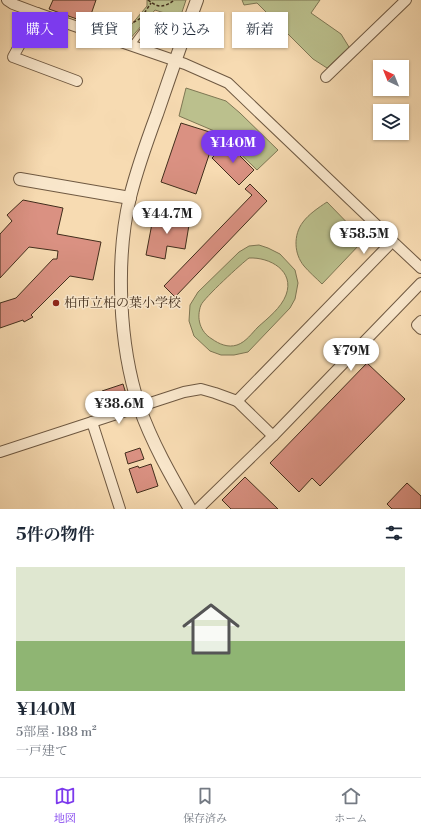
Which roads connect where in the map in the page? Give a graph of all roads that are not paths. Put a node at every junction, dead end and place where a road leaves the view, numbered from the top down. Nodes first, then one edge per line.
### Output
1 (7, 0) edge
2 (197, 0) edge
3 (406, 0) edge
4 (34, 12) edge
5 (68, 23) edge
6 (140, 34) edge
7 (133, 46) junction
8 (17, 48) edge
9 (175, 61) junction
10 (326, 77) dead end
11 (77, 81) dead end
12 (20, 178) dead end
13 (130, 198) junction
14 (391, 240) junction
15 (421, 268) edge
16 (421, 284) edge
17 (421, 321) edge
18 (421, 329) edge
19 (237, 401) junction
20 (139, 406) junction
21 (92, 422) junction
22 (273, 436) junction
23 (0, 452) edge
24 (120, 509) edge
25 (190, 509) edge
26 (198, 509) edge

1 - 4 street
2 - 9 street
3 - 10 street
5 - 7 street
6 - 7 lane
7 - 9 street
8 - 11 street
9 - 13 street
9 - 14 street
12 - 13 street
13 - 20 street
14 - 15 street
14 - 19 street
16 - 22 street
17 - 18 street
19 - 20 street
19 - 22 street
20 - 21 street
20 - 25 street
21 - 23 street
21 - 24 street
22 - 26 street

